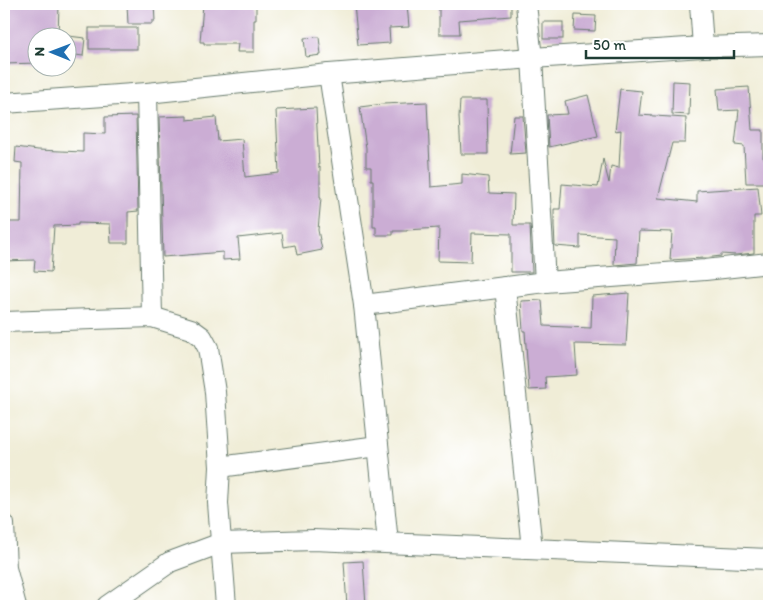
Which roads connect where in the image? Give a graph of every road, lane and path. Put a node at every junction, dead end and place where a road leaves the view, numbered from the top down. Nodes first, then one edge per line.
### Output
1 (526, 4) edge
2 (700, 4) edge
3 (769, 45) edge
4 (703, 47) junction
5 (532, 58) junction
6 (329, 74) junction
7 (147, 93) junction
8 (4, 103) edge
9 (769, 263) edge
10 (544, 282) junction
11 (505, 287) junction
12 (364, 305) junction
13 (152, 317) junction
14 (4, 322) edge
15 (378, 446) junction
16 (220, 467) junction
17 (4, 524) edge
18 (221, 543) junction
19 (388, 543) junction
20 (532, 549) junction
21 (769, 559) edge
22 (5, 568) edge
23 (16, 606) edge
24 (108, 606) edge
25 (226, 606) edge

1 - 5 street
2 - 4 street
3 - 4 street
4 - 5 street
5 - 6 street
5 - 10 street
6 - 7 street
6 - 12 street
7 - 8 street
7 - 13 street
9 - 10 street
10 - 11 street
11 - 12 street
11 - 20 street
12 - 15 street
13 - 14 street
13 - 16 street
15 - 16 street
15 - 19 street
16 - 18 street
17 - 22 street
18 - 19 street
18 - 24 street
18 - 25 street
19 - 20 street
20 - 21 street
22 - 23 street

